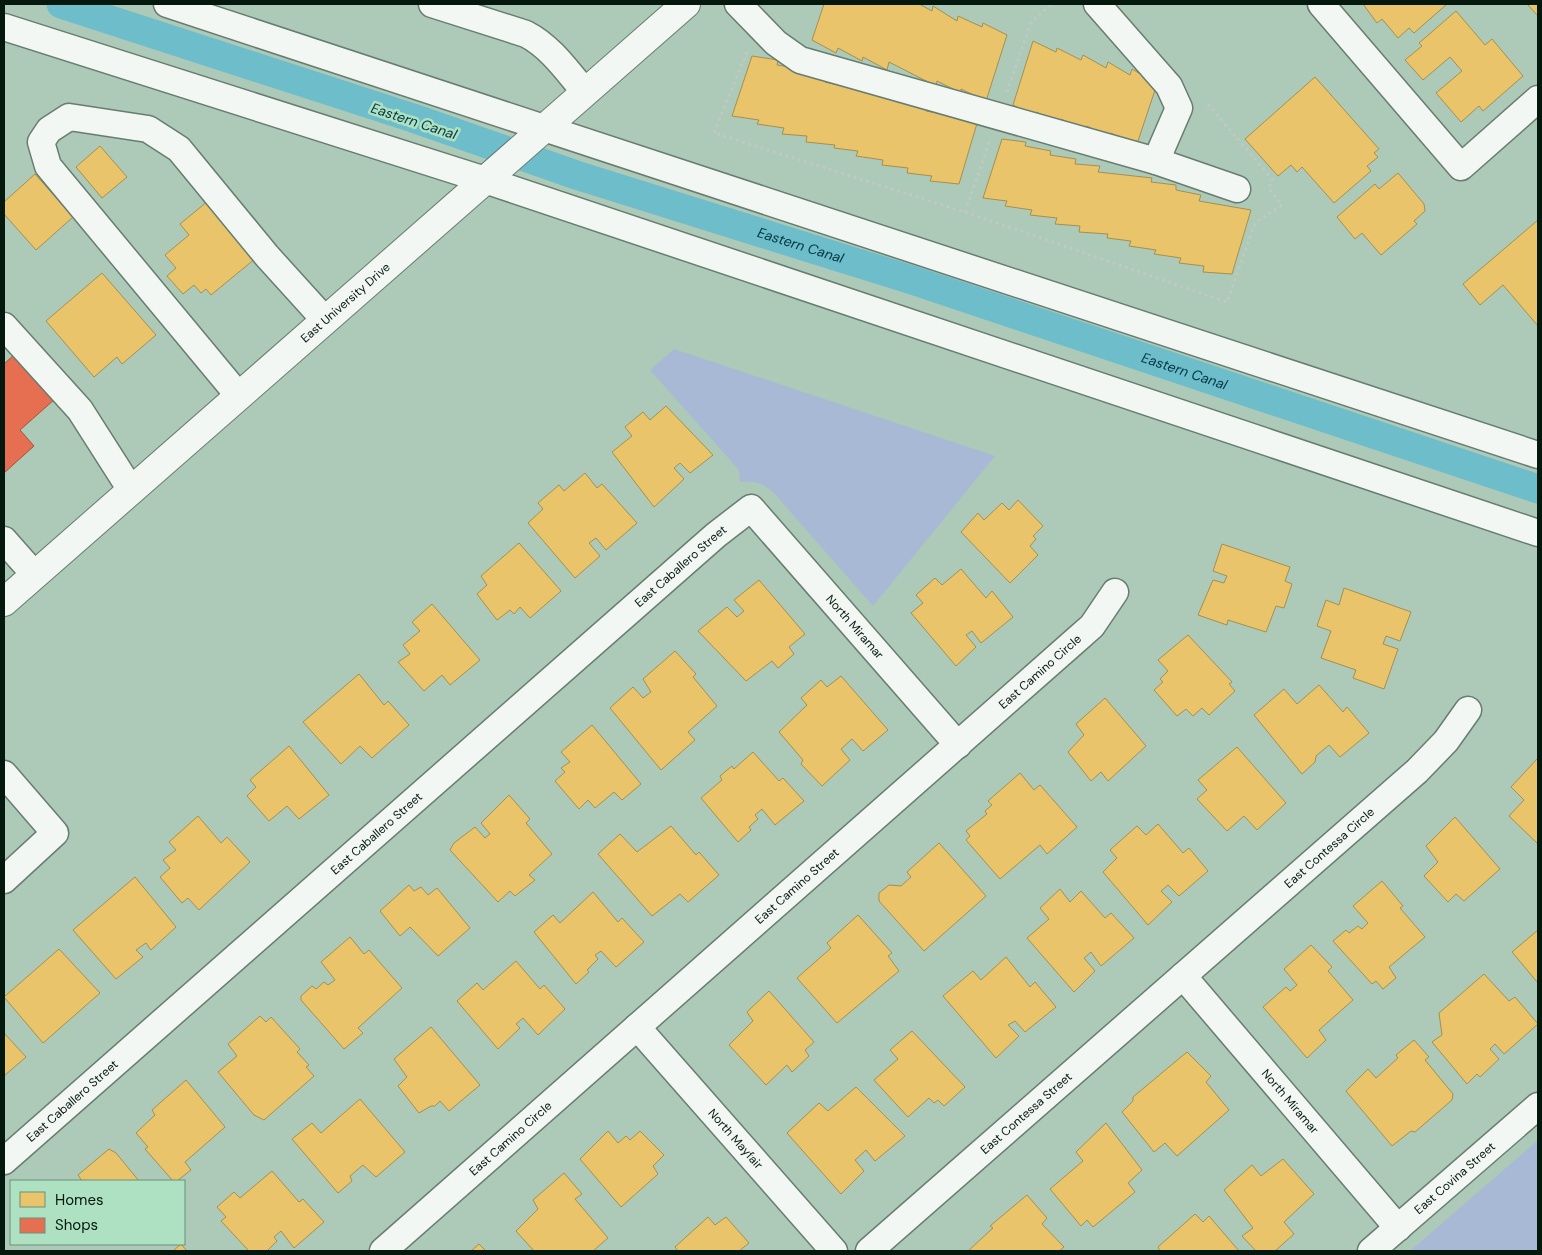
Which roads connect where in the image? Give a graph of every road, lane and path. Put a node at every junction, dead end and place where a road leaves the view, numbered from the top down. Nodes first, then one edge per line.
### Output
1 (167, 4) edge
2 (432, 4) edge
3 (686, 4) edge
4 (738, 4) edge
5 (1097, 4) edge
6 (1321, 4) edge
7 (4, 27) edge
8 (766, 33) junction
9 (585, 92) junction
10 (1538, 100) edge
11 (1179, 108) junction
12 (541, 130) junction
13 (1156, 161) junction
14 (488, 177) junction
15 (1237, 189) dead end
16 (325, 320) junction
17 (4, 326) edge
18 (239, 396) junction
19 (1538, 455) edge
20 (131, 490) junction
21 (752, 508) joint
22 (1538, 534) edge
23 (4, 540) edge
24 (34, 575) junction
25 (1115, 592) dead end
26 (4, 602) edge
27 (1468, 710) dead end
28 (958, 745) junction
29 (4, 774) edge
30 (7, 872) edge
31 (1183, 976) junction
32 (638, 1027) junction
33 (1538, 1106) edge
34 (4, 1161) edge
35 (1398, 1228) junction
36 (383, 1251) edge
37 (834, 1251) edge
38 (870, 1251) edge
39 (1371, 1251) edge

1 - 12 street
2 - 9 street
3 - 9 main road, East University Drive
4 - 8 street
5 - 11 street
6 - 10 street
7 - 14 street
8 - 11 path
8 - 13 street
9 - 12 main road, East University Drive
11 - 13 street
12 - 14 main road, East University Drive
12 - 19 street
13 - 15 street
14 - 16 main road, East University Drive
14 - 22 street
16 - 18 main road, East University Drive
16 - 18 street
17 - 20 street
18 - 20 main road, East University Drive
20 - 24 main road, East University Drive
21 - 28 street, North Miramar
21 - 34 street, East Caballero Street
23 - 24 street
24 - 26 main road, East University Drive
25 - 28 street, East Camino Circle
27 - 31 street, East Contessa Circle
28 - 32 street, East Camino Street
29 - 30 street
31 - 35 street, North Miramar
31 - 38 street, East Contessa Street
32 - 36 street, East Camino Circle
32 - 37 street, North Mayfair
33 - 35 street, East Covina Street
35 - 39 street, East Covina Street

